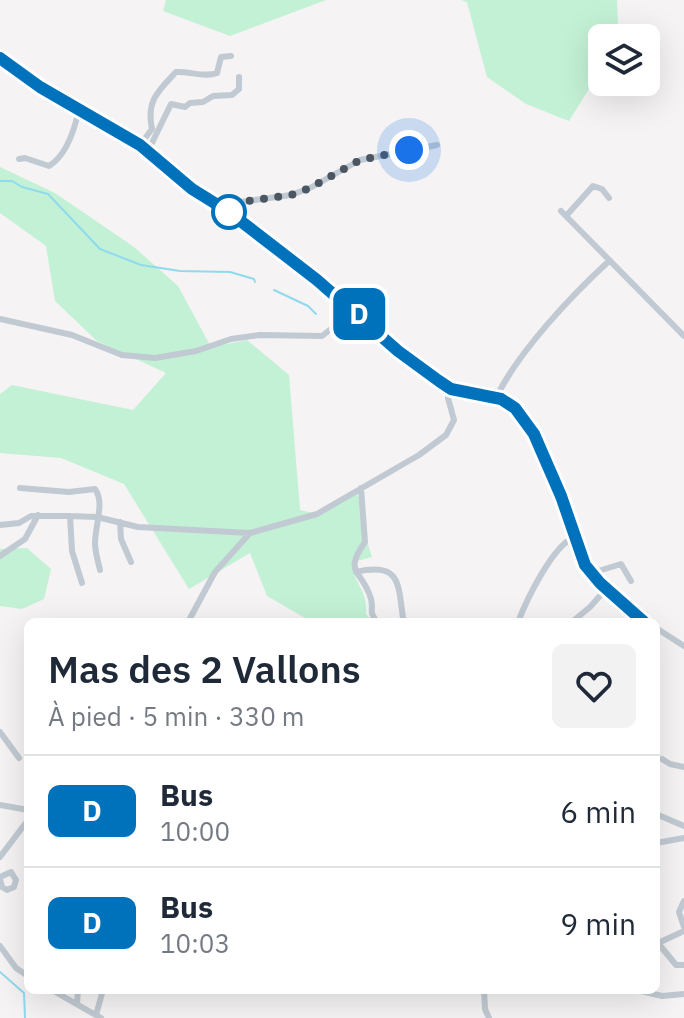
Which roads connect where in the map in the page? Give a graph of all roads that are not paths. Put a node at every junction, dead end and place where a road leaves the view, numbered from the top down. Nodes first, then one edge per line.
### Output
1 (231, 56) dead end
2 (0, 58) edge
3 (239, 77) dead end
4 (79, 109) junction
5 (140, 145) junction
6 (437, 145) dead end
7 (148, 151) junction
8 (19, 159) dead end
9 (609, 198) dead end
10 (219, 205) junction
11 (609, 261) junction
12 (354, 311) junction
13 (0, 319) edge
14 (684, 322) edge
15 (681, 333) edge
16 (449, 388) junction
17 (496, 398) junction
18 (20, 488) dead end
19 (361, 488) junction
20 (38, 515) junction
21 (70, 516) junction
22 (97, 517) junction
23 (120, 522) junction
24 (0, 525) edge
25 (250, 533) junction
26 (574, 537) junction
27 (0, 556) edge
28 (131, 562) dead end
29 (100, 570) dead end
30 (356, 572) junction
31 (592, 573) junction
32 (631, 581) dead end
33 (82, 583) dead end
34 (606, 589) junction
35 (190, 618) edge
36 (375, 618) edge
37 (403, 618) dead end
38 (520, 618) edge
39 (577, 618) edge
40 (639, 618) edge
41 (660, 631) edge
42 (684, 646) edge
43 (0, 732) edge
44 (19, 758) dead end
45 (662, 759) dead end
46 (684, 767) edge
47 (0, 805) edge
48 (24, 809) edge
49 (660, 816) edge
50 (24, 825) edge
51 (684, 826) edge
52 (684, 838) edge
53 (660, 842) edge
54 (0, 857) edge
55 (684, 901) edge
56 (684, 929) edge
57 (660, 942) edge
58 (0, 946) edge
59 (660, 947) edge
60 (684, 965) edge
61 (24, 973) edge
62 (59, 994) edge
63 (78, 994) edge
64 (102, 994) edge
65 (484, 994) edge
66 (654, 994) edge
67 (684, 994) edge
68 (77, 1004) junction
69 (99, 1016) edge
70 (489, 1018) edge

1 - 5 street
2 - 4 street
3 - 7 street
4 - 5 street
4 - 8 street
5 - 7 street
6 - 10 street
7 - 10 street
9 - 11 street
10 - 12 street
11 - 15 street
11 - 17 street
12 - 13 street
12 - 16 street
14 - 15 street
16 - 17 street
16 - 19 street
17 - 26 street
18 - 22 street
19 - 25 street
19 - 30 street
20 - 21 street
20 - 24 street
20 - 27 street
21 - 22 street
21 - 33 street
22 - 23 street
22 - 29 street
23 - 25 street
23 - 28 street
25 - 35 street
26 - 31 street
26 - 38 street
30 - 36 street
30 - 37 street
31 - 32 street
31 - 34 street
34 - 39 street
34 - 40 street
41 - 42 street
43 - 44 street
45 - 46 street
47 - 48 street
49 - 51 street
50 - 54 street
52 - 53 street
55 - 56 street
56 - 57 street
58 - 61 street
59 - 60 street
62 - 68 street
63 - 68 street
64 - 69 street
65 - 70 street
66 - 67 street
68 - 69 street

